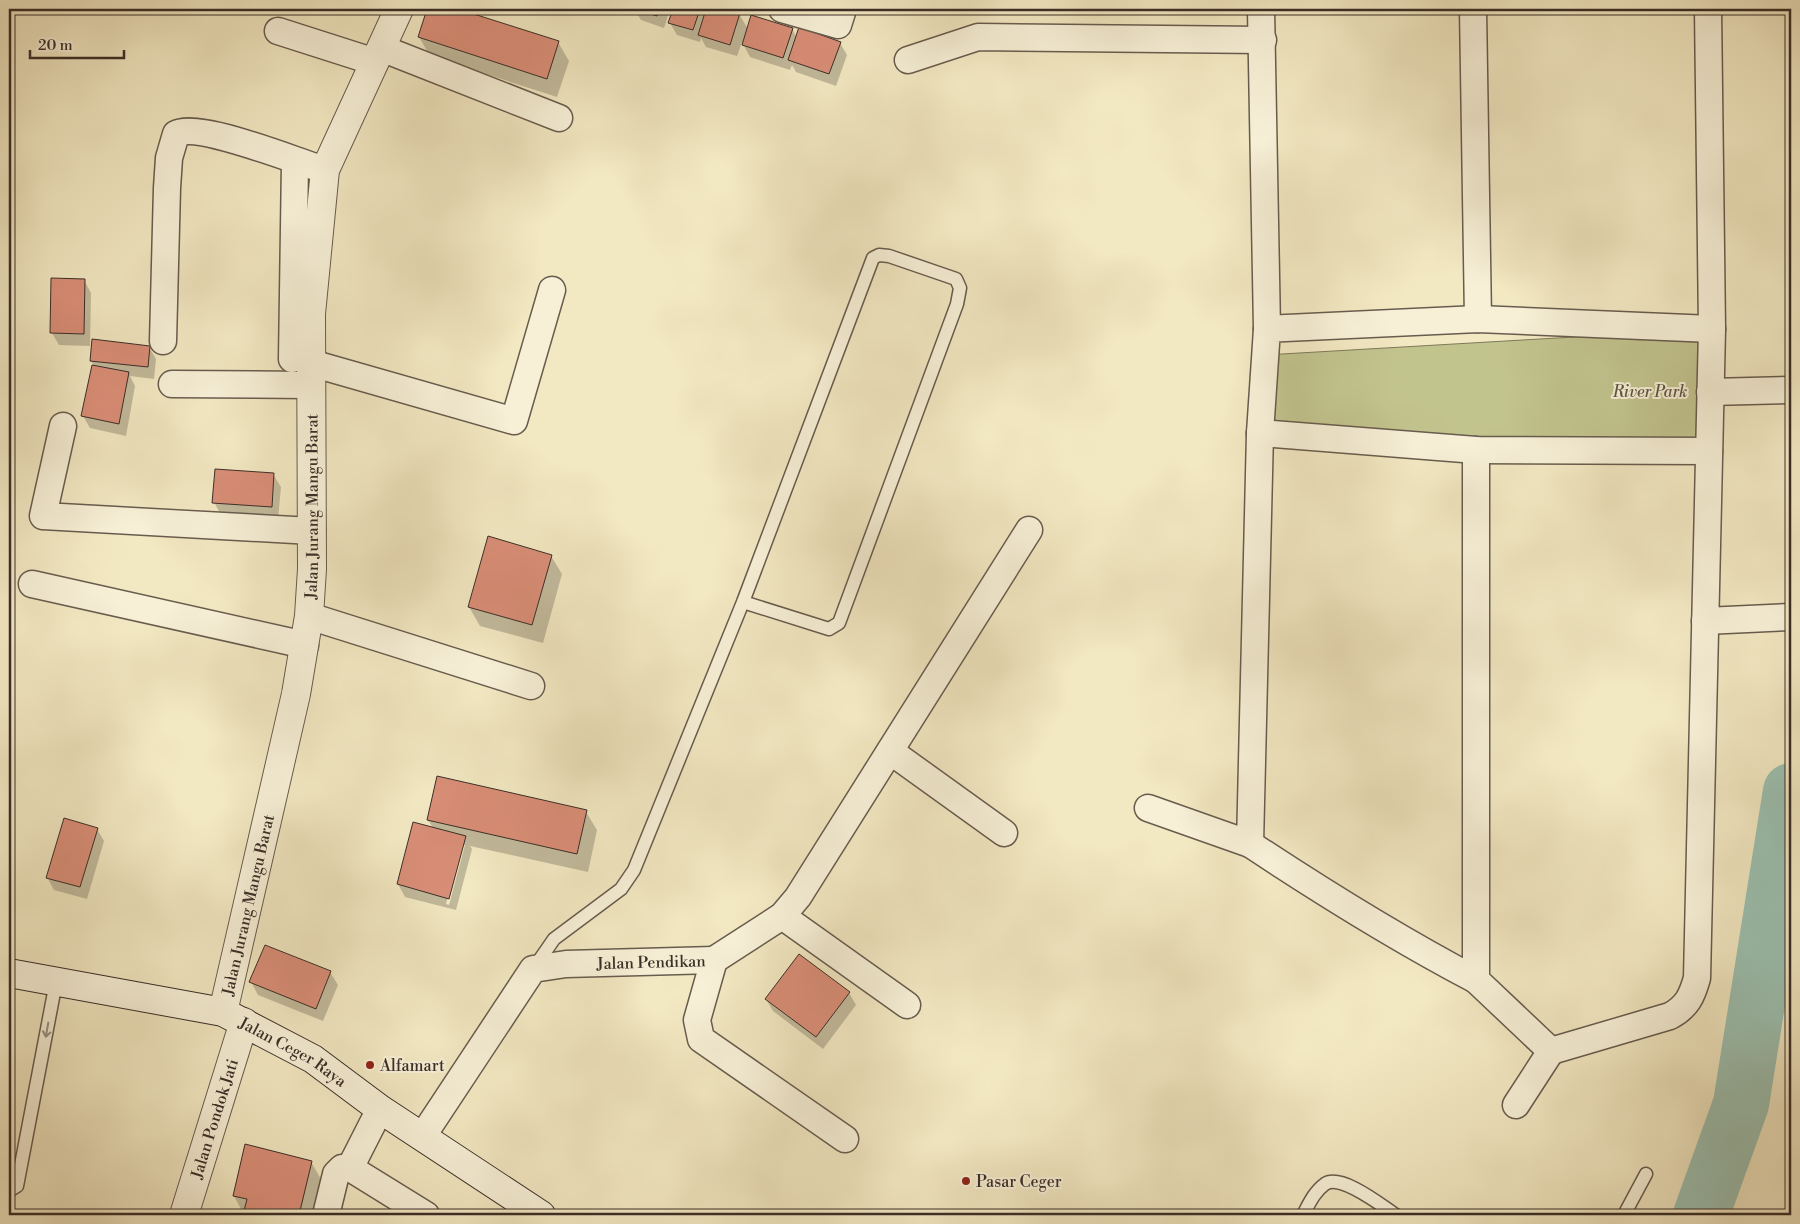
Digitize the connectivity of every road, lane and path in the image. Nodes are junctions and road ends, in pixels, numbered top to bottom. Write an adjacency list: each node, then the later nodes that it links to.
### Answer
1 (399, 9): 9 (street, Jalan Jurang Mangu Barat)
2 (782, 9): 3 (street)
3 (843, 9)
4 (1261, 9): 8 (street)
5 (1473, 9): 15 (street)
6 (1708, 9): 17 (street)
7 (278, 31): 9 (street)
8 (1263, 40): 10 (street); 16 (street)
9 (378, 55): 11 (street); 13 (street, Jalan Jurang Mangu Barat)
10 (908, 60)
11 (559, 118)
12 (295, 162): 13 (street); 18 (street); 19 (street)
13 (325, 170): 19 (street, Jalan Jurang Mangu Barat)
14 (552, 290): 19 (street)
15 (1478, 319): 16 (street); 17 (street)
16 (1267, 329): 24 (street)
17 (1712, 329): 22 (street)
18 (163, 341)
19 (305, 369): 20 (street); 28 (street, Jalan Jurang Mangu Barat)
20 (172, 384)
21 (1791, 390): 22 (street)
22 (1710, 392): 26 (street)
23 (63, 426): 28 (street)
24 (1260, 433): 25 (street); 39 (street)
25 (1476, 450): 26 (street); 44 (street)
26 (1709, 450): 33 (street)
27 (1029, 530): 36 (street)
28 (312, 531): 31 (street, Jalan Jurang Mangu Barat)
29 (32, 584): 34 (street)
30 (743, 602): 30 (lane); 42 (lane)
31 (309, 616): 34 (street, Jalan Jurang Mangu Barat); 35 (street)
32 (1791, 617): 33 (street)
33 (1705, 620): 48 (street)
34 (305, 645): 47 (street, Jalan Jurang Mangu Barat)
35 (531, 686)
36 (890, 751): 38 (street); 40 (street)
37 (1148, 808): 39 (street)
38 (1004, 833)
39 (1250, 844): 44 (street)
40 (782, 916): 41 (street); 46 (street)
41 (714, 960): 42 (street, Jalan Pendikan); 52 (street, Jalan Pendikan)
42 (534, 969): 51 (street)
43 (9, 973): 45 (street, Jalan Ceger Raya)
44 (1476, 980): 48 (street)
45 (56, 982): 47 (street, Jalan Ceger Raya); 55 (lane, one-way to 55)
46 (907, 1005)
47 (233, 1017): 50 (street, Jalan Ceger Raya); 56 (street, Jalan Pondok Jati)
48 (1551, 1051): 49 (street)
49 (1516, 1105)
50 (380, 1108): 51 (street, Jalan Ceger Raya); 53 (street)
51 (422, 1137): 59 (street, Jalan Ceger Raya)
52 (846, 1139)
53 (350, 1168): 57 (street); 58 (street)
54 (1646, 1174): 62 (lane)
55 (9, 1191)
56 (184, 1215)
57 (326, 1215)
58 (426, 1215)
59 (541, 1215)
60 (1303, 1215): 61 (lane)
61 (1396, 1215)
62 (1624, 1215)

